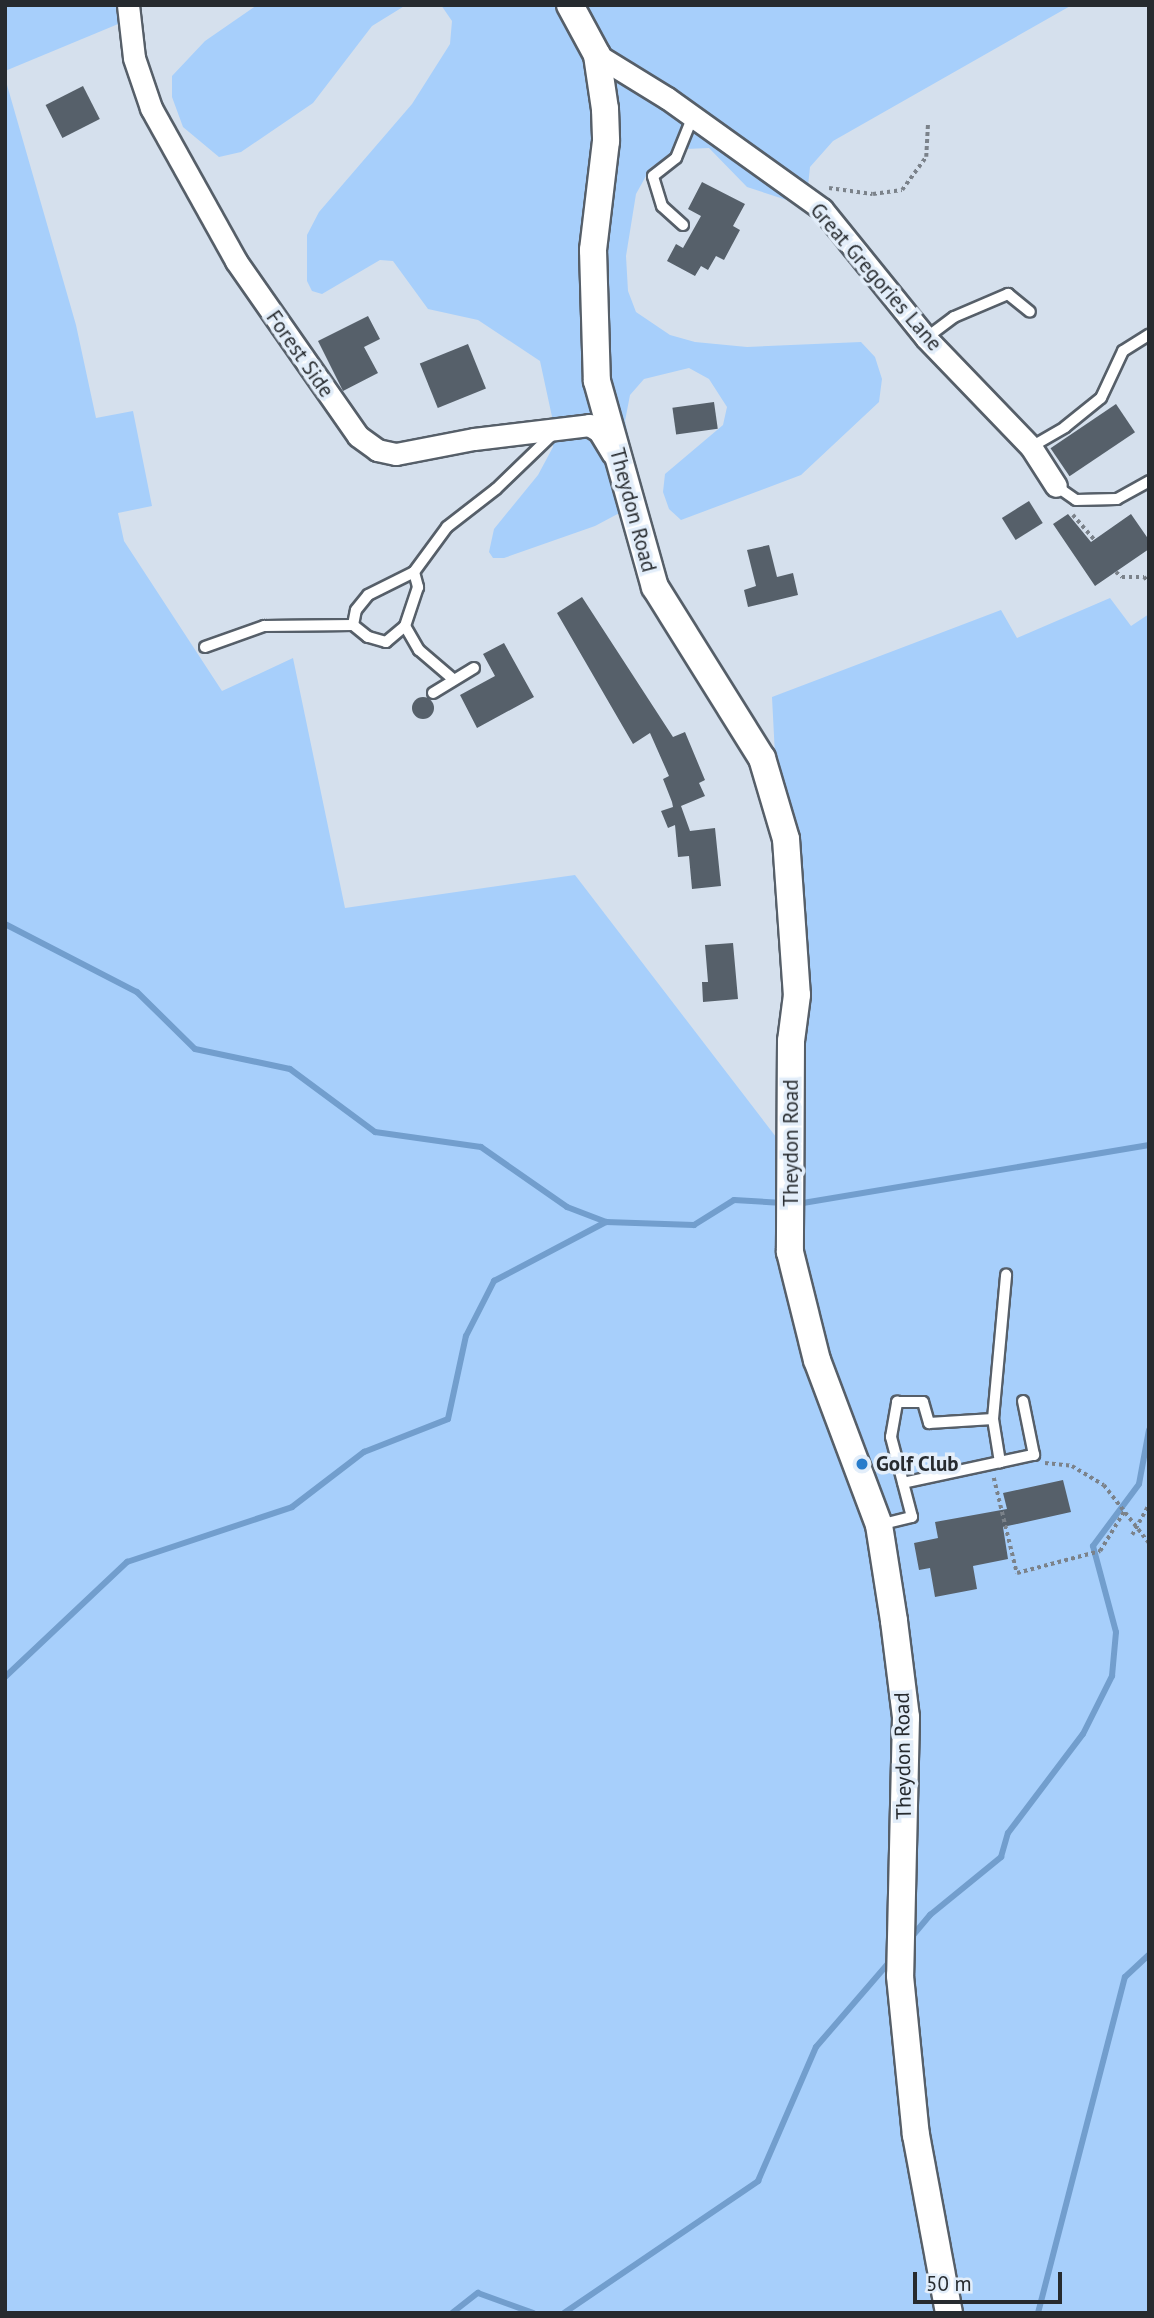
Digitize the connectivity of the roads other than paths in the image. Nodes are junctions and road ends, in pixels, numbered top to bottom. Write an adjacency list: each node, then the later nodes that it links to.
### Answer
1 (128, 5): 9 (street, Forest Side)
2 (570, 5): 3 (street, Theydon Road)
3 (597, 55): 4 (street, Great Gregories Lane); 11 (street, Theydon Road)
4 (693, 116): 5 (lane); 8 (street, Great Gregories Lane)
5 (683, 225)
6 (1030, 312): 8 (lane)
7 (1149, 335): 10 (lane)
8 (926, 338): 10 (street, Great Gregories Lane)
9 (559, 429): 11 (street, Forest Side); 14 (lane)
10 (1031, 447): 13 (street, Great Gregories Lane)
11 (622, 468): 26 (street, Theydon Road)
12 (1149, 481): 13 (lane)
13 (1056, 486)
14 (414, 572): 15 (lane); 16 (lane)
15 (353, 625): 16 (lane); 17 (lane)
16 (405, 626): 19 (lane)
17 (205, 647)
18 (474, 668): 19 (lane)
19 (453, 679): 20 (lane)
20 (433, 693)
21 (1006, 1275): 23 (lane)
22 (1023, 1401): 24 (lane)
23 (993, 1419): 24 (lane); 25 (lane)
24 (995, 1463): 25 (lane)
25 (903, 1483): 26 (lane)
26 (878, 1525): 27 (street, Theydon Road)
27 (948, 2313)

